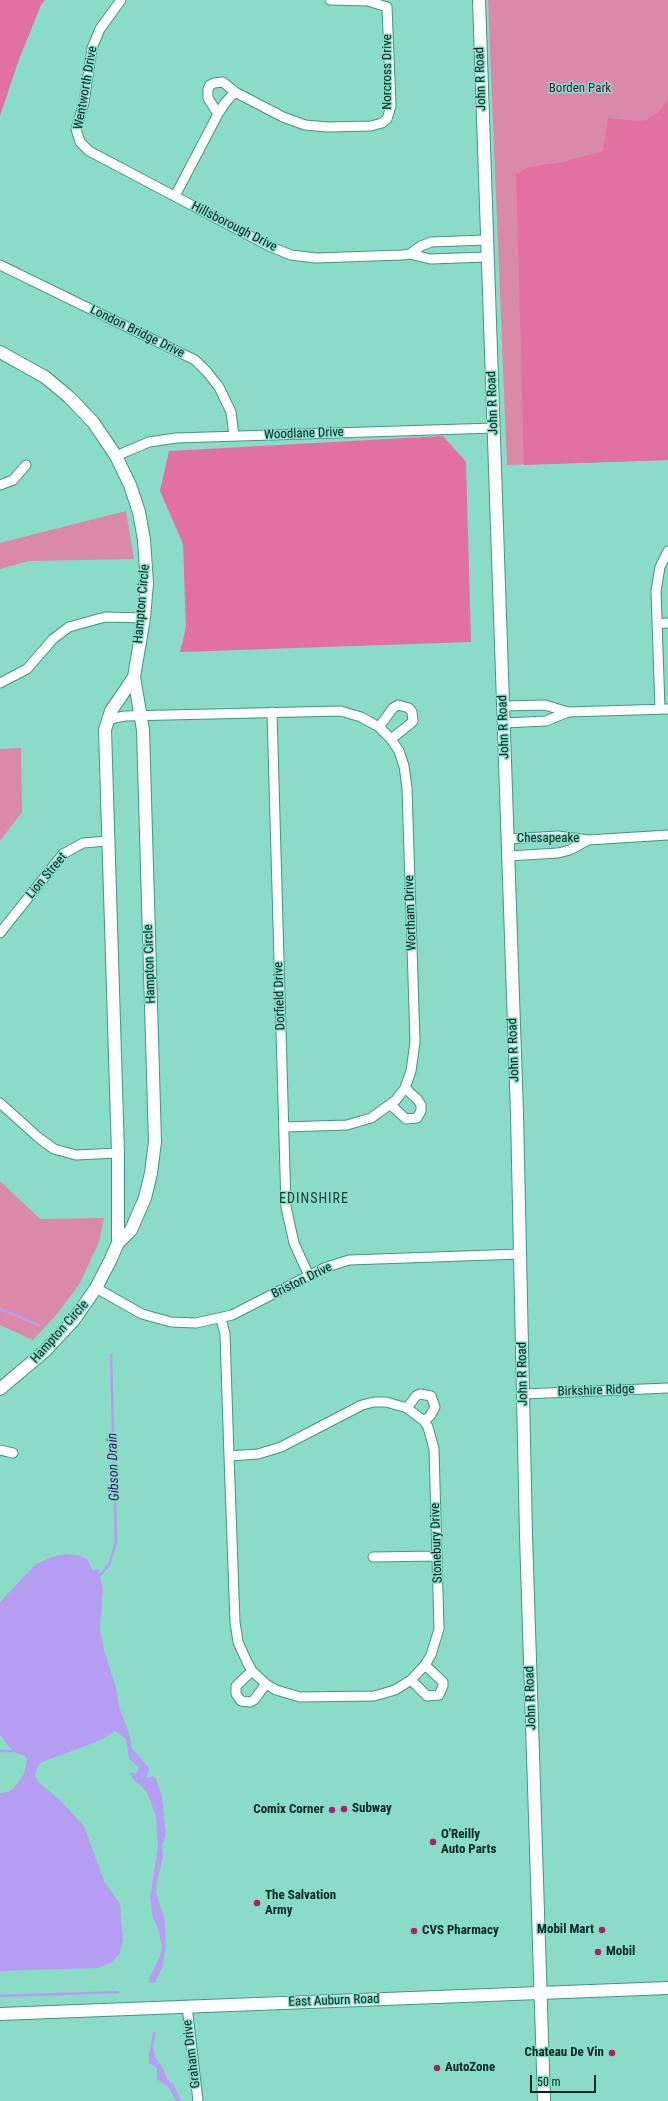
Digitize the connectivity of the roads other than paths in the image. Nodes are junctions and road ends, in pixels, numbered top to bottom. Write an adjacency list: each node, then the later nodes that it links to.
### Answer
1 (121, 0): 8 (street, Wentworth Drive)
2 (330, 0): 4 (street, Norcross Drive)
3 (479, 0): 10 (main road, John R Road)
4 (358, 1): 5 (street, Norcross Drive)
5 (388, 4): 6 (street, Norcross Drive)
6 (235, 92): 7 (street); 7 (street, Norcross Drive)
7 (218, 114): 9 (street)
8 (77, 135): 9 (street, Hillsborough Drive)
9 (175, 196): 11 (street, Hillsborough Drive)
10 (486, 240): 11 (street, Hillsborough Drive); 12 (main road, John R Road)
11 (410, 254): 12 (street, Hillsborough Drive)
12 (487, 257): 15 (main road, John R Road)
13 (0, 265): 16 (street, London Bridge Drive)
14 (0, 352): 17 (main road, Hampton Circle)
15 (494, 428): 16 (street, Woodlane Drive); 26 (main road, John R Road)
16 (234, 436): 17 (street, Woodlane Drive)
17 (116, 456): 21 (main road, Hampton Circle)
18 (26, 465): 19 (street)
19 (0, 485)
20 (668, 551): 23 (street)
21 (144, 618): 24 (main road, Hampton Circle); 25 (street)
22 (668, 623): 23 (street)
23 (657, 624): 27 (street)
24 (134, 677): 30 (main road, Hampton Circle); 31 (main road, Hampton Circle)
25 (0, 683)
26 (504, 706): 29 (street); 32 (main road, John R Road)
27 (664, 709): 29 (street)
28 (272, 712): 30 (street, Wortham Drive); 33 (street, Wortham Drive); 44 (street, Dorfield Drive)
29 (568, 712): 32 (street)
30 (141, 717): 31 (street, Wortham Drive); 46 (main road, Hampton Circle)
31 (108, 719): 38 (main road, Hampton Circle)
32 (504, 723): 36 (main road, John R Road)
33 (380, 727): 34 (street, Wortham Drive); 34 (street)
34 (391, 739): 41 (street, Wortham Drive)
35 (668, 836): 37 (street, Chesapeake)
36 (508, 839): 37 (street, Chesapeake); 39 (main road, John R Road)
37 (588, 840): 39 (street, Chesapeake)
38 (107, 841): 40 (street, Lion Street); 45 (main road, Hampton Circle)
39 (508, 856): 47 (main road, John R Road)
40 (0, 933)
41 (405, 1088): 43 (street, Wortham Drive); 43 (street)
42 (0, 1103): 45 (street)
43 (390, 1105): 44 (street, Wortham Drive)
44 (284, 1127): 48 (street, Dorfield Drive)
45 (118, 1154): 46 (main road, Hampton Circle)
46 (118, 1243): 49 (main road, Hampton Circle)
47 (520, 1254): 48 (street, Briston Drive); 53 (main road, John R Road)
48 (309, 1276): 50 (street, Briston Drive)
49 (96, 1288): 50 (street, Briston Drive); 52 (main road, Hampton Circle)
50 (221, 1319): 58 (street, Stonebury Drive)
51 (668, 1388): 53 (street, Birkshire Ridge)
52 (0, 1389)
53 (523, 1394): 66 (main road, John R Road)
54 (407, 1408): 55 (street); 55 (street); 58 (street)
55 (424, 1421): 59 (street, Stonebury Drive)
56 (0, 1450): 57 (street)
57 (13, 1453)
58 (229, 1456): 62 (street, Stonebury Drive)
59 (437, 1556): 60 (street); 61 (street, Stonebury Drive)
60 (373, 1557)
61 (425, 1665): 63 (street, Stonebury Drive); 63 (street)
62 (252, 1671): 64 (street, Stonebury Drive); 64 (street)
63 (411, 1680): 64 (street, Stonebury Drive)
64 (266, 1684)
65 (668, 1988): 66 (main road, East Auburn Road)
66 (540, 1994): 67 (main road, East Auburn Road); 70 (main road, John R Road)
67 (187, 2006): 68 (main road, East Auburn Road); 69 (street, Graham Drive)
68 (0, 2014)
69 (198, 2101)
70 (544, 2101)

